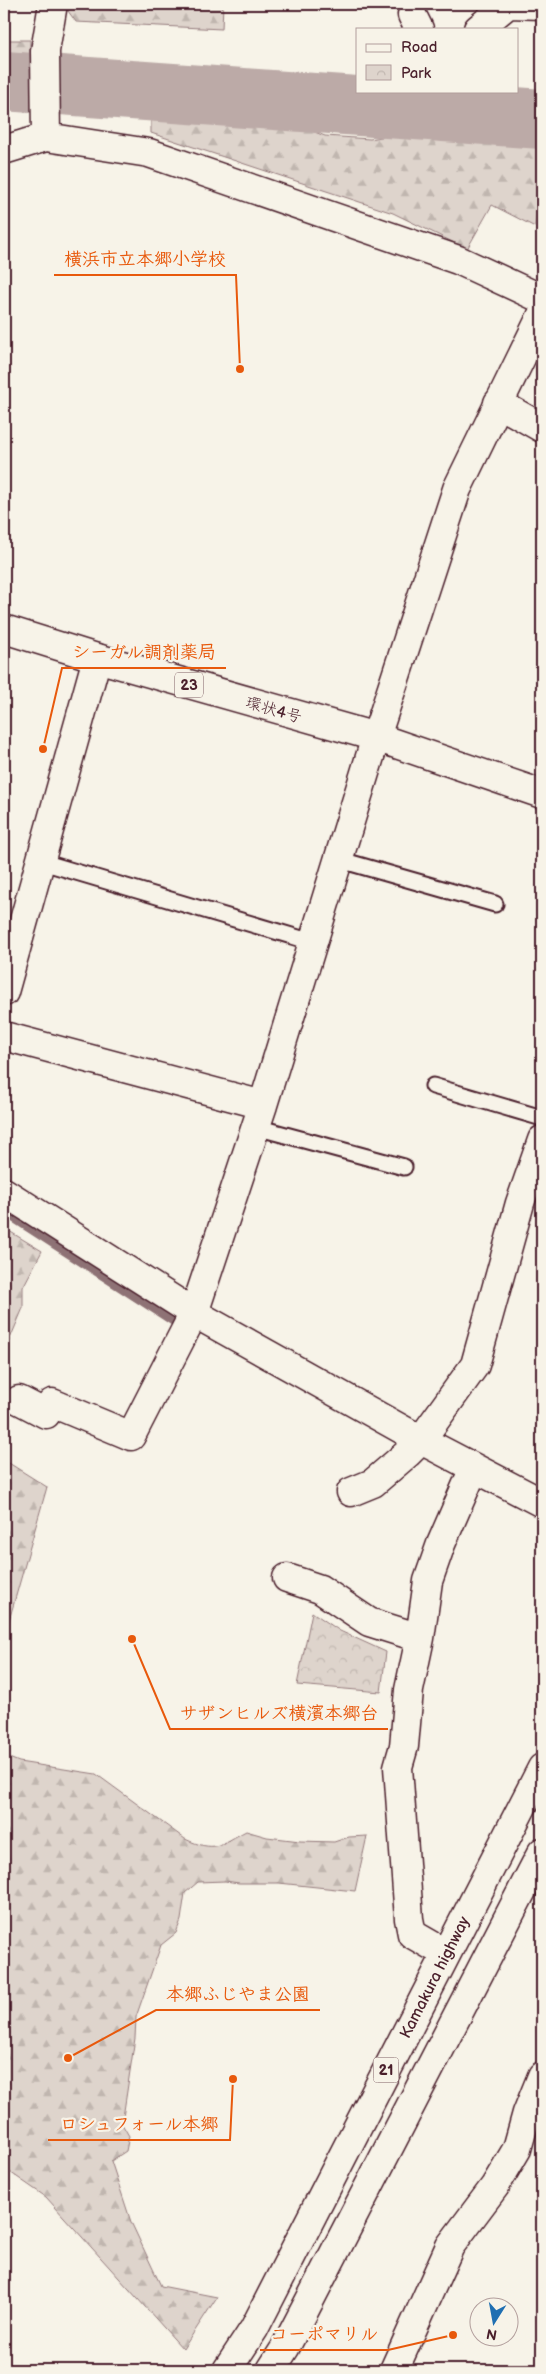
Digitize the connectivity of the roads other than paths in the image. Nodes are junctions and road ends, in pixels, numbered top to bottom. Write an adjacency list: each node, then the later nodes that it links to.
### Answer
1 (53, 4): 4 (street)
2 (542, 5): 3 (street)
3 (479, 28)
4 (46, 134): 5 (street); 6 (street)
5 (4, 150)
6 (542, 299)
7 (542, 315): 8 (street)
8 (498, 403): 9 (street); 12 (street)
9 (542, 428)
10 (4, 630): 11 (street, 環状4号 / 23)
11 (97, 658): 12 (street, 環状4号 / 23); 15 (street)
12 (376, 737): 13 (street, 環状4号 / 23); 14 (street)
13 (542, 794)
14 (337, 858): 16 (lane); 17 (street)
15 (38, 861): 17 (lane); 18 (street)
16 (495, 904)
17 (312, 942): 21 (street)
18 (4, 992)
19 (4, 1036): 21 (street)
20 (434, 1086): 22 (lane)
21 (259, 1116): 24 (lane); 26 (street)
22 (542, 1118)
23 (542, 1140): 28 (street)
24 (404, 1167)
25 (4, 1192): 26 (street)
26 (194, 1313): 27 (street); 28 (street)
27 (19, 1400)
28 (421, 1440): 29 (street); 30 (street)
29 (474, 1469): 31 (street); 33 (street)
30 (351, 1492)
31 (542, 1503)
32 (287, 1578): 33 (street)
33 (420, 1638): 36 (street)
34 (542, 1768): 36 (street, Kamakura highway / 21)
35 (542, 1852): 39 (street, 21)
36 (446, 1953): 38 (street, Kamakura highway / 21)
37 (542, 2076): 40 (street)
38 (227, 2370)
39 (271, 2370)
40 (394, 2370)

